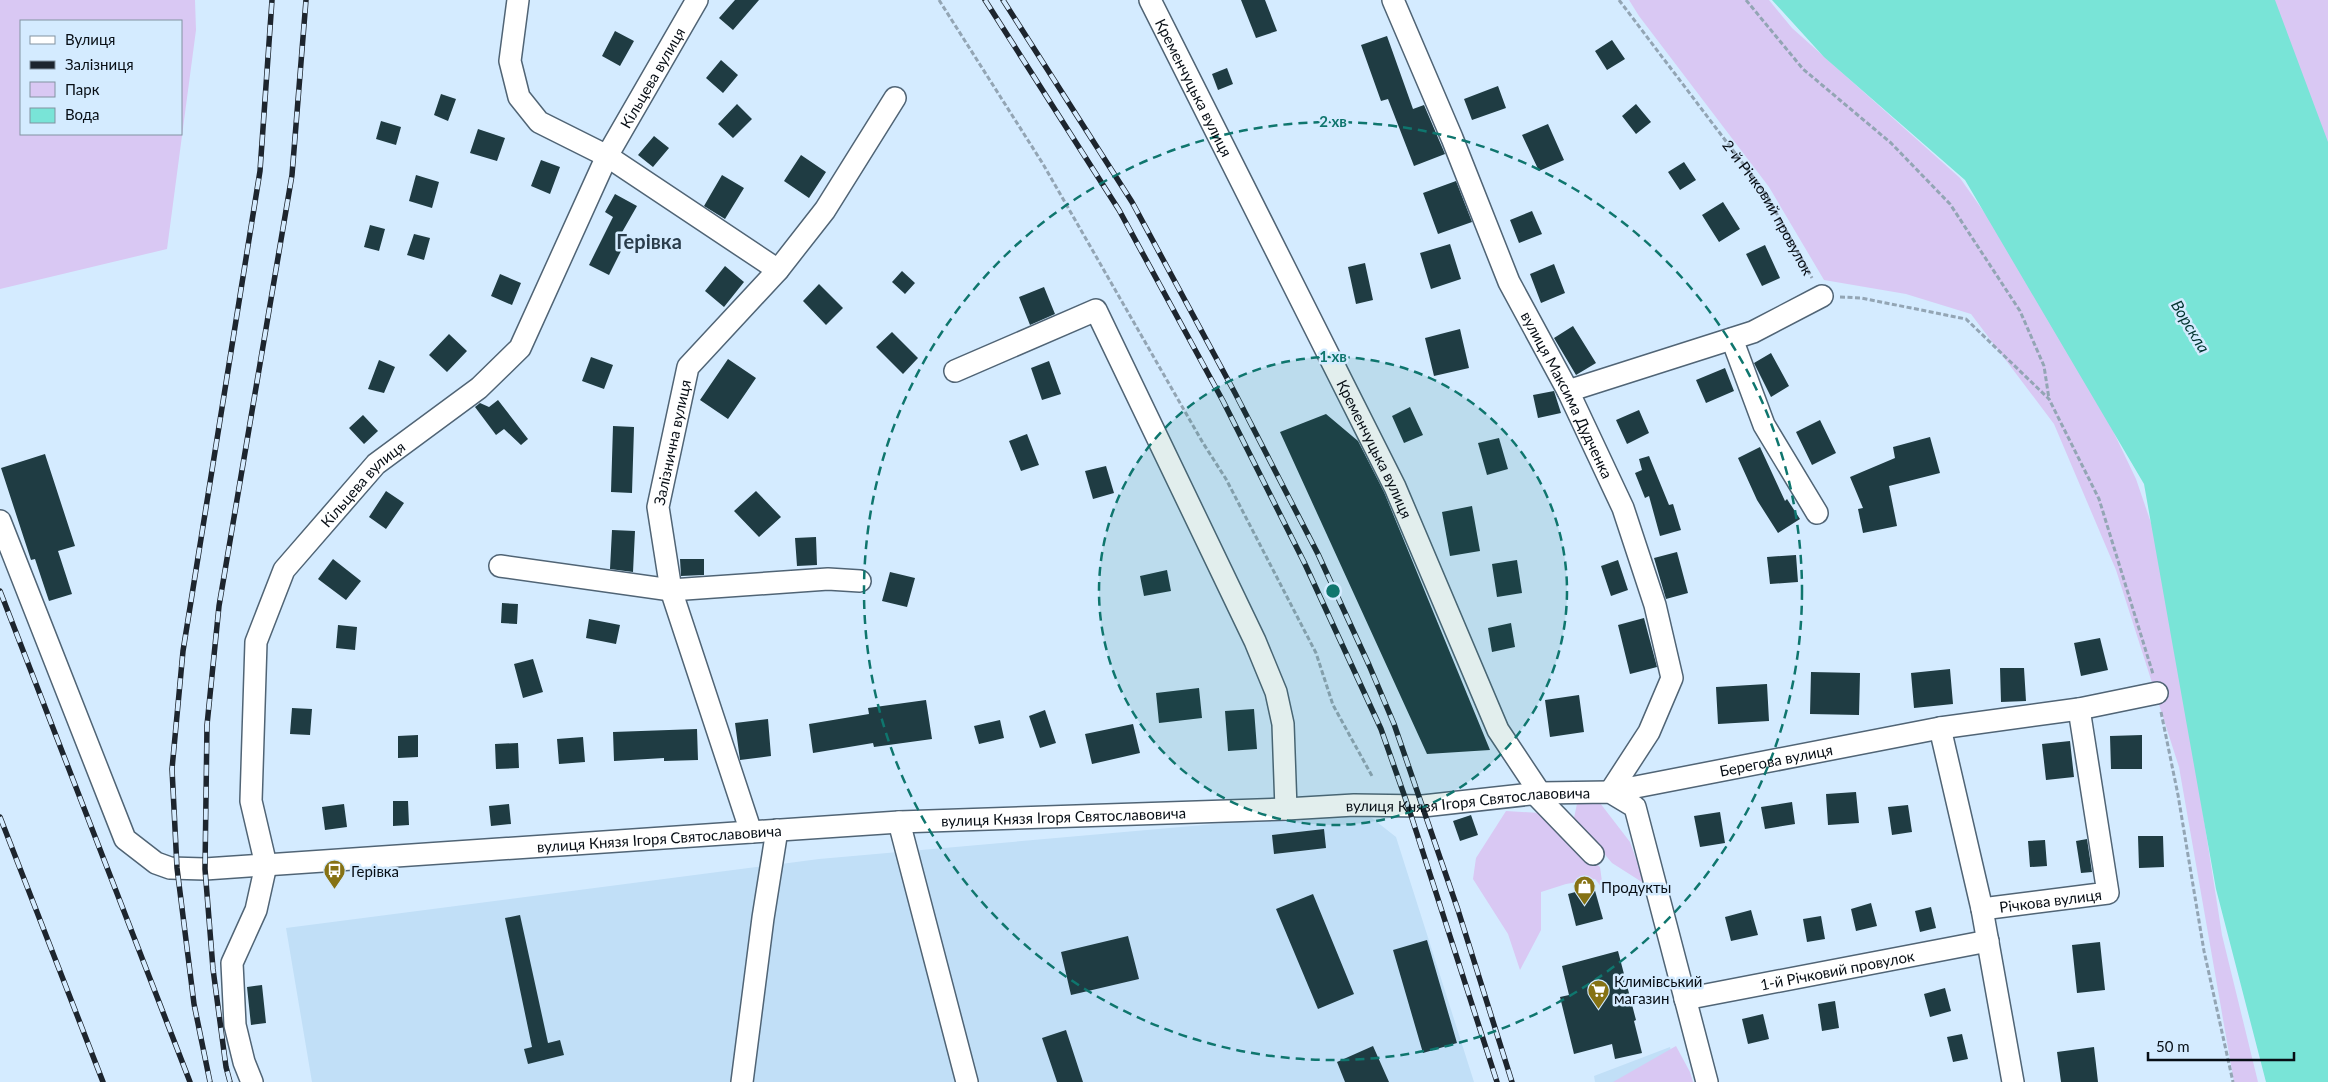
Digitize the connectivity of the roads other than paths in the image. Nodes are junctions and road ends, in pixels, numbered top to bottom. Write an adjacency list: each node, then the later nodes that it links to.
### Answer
1 (518, 0): 6 (street)
2 (698, 0): 6 (street, Кільцева вулиця)
3 (1150, 0): 21 (street, Кременчуцька вулиця)
4 (1393, 0): 11 (street, вулиця Максима Дудченка)
5 (894, 98): 7 (street, Залізнична вулиця)
6 (607, 156): 7 (street); 27 (street, Кільцева вулиця)
7 (778, 270): 16 (street, Залізнична вулиця)
8 (1822, 296): 9 (street)
9 (1732, 339): 11 (street); 12 (street)
10 (955, 371): 22 (street)
11 (1568, 391): 20 (street, вулиця Максима Дудченка)
12 (1817, 513)
13 (0, 521): 27 (street, вулиця Князя Ігоря Святославовича)
14 (500, 566): 16 (street)
15 (860, 581): 16 (street)
16 (671, 590): 25 (street, Залізнична вулиця)
17 (2156, 692): 18 (street, Берегова вулиця)
18 (2079, 710): 19 (street, Берегова вулиця); 28 (street, Річкова вулиця)
19 (1940, 728): 20 (street, Берегова вулиця); 28 (street)
20 (1610, 792): 21 (street, вулиця Князя Ігоря Святославовича); 30 (street, вулиця Князя Ігоря Святославовича)
21 (1538, 793): 22 (street, вулиця Князя Ігоря Святославовича); 26 (street, Кременчуцька вулиця)
22 (1286, 809): 23 (street, вулиця Князя Ігоря Святославовича)
23 (899, 822): 24 (street, вулиця Князя Ігоря Святославовича); 33 (street)
24 (777, 830): 25 (street, вулиця Князя Ігоря Святославовича); 32 (street)
25 (752, 832): 27 (street, вулиця Князя Ігоря Святославовича)
26 (1593, 854)
27 (266, 864): 31 (street)
28 (1982, 909): 29 (street, Річкова вулиця)
29 (1988, 941): 30 (street, 1-й Річковий провулок); 35 (street, Річкова вулиця)
30 (1686, 999): 34 (street, вулиця Князя Ігоря Святославовича)
31 (252, 1082)
32 (742, 1082)
33 (967, 1082)
34 (1707, 1082)
35 (2013, 1082)

